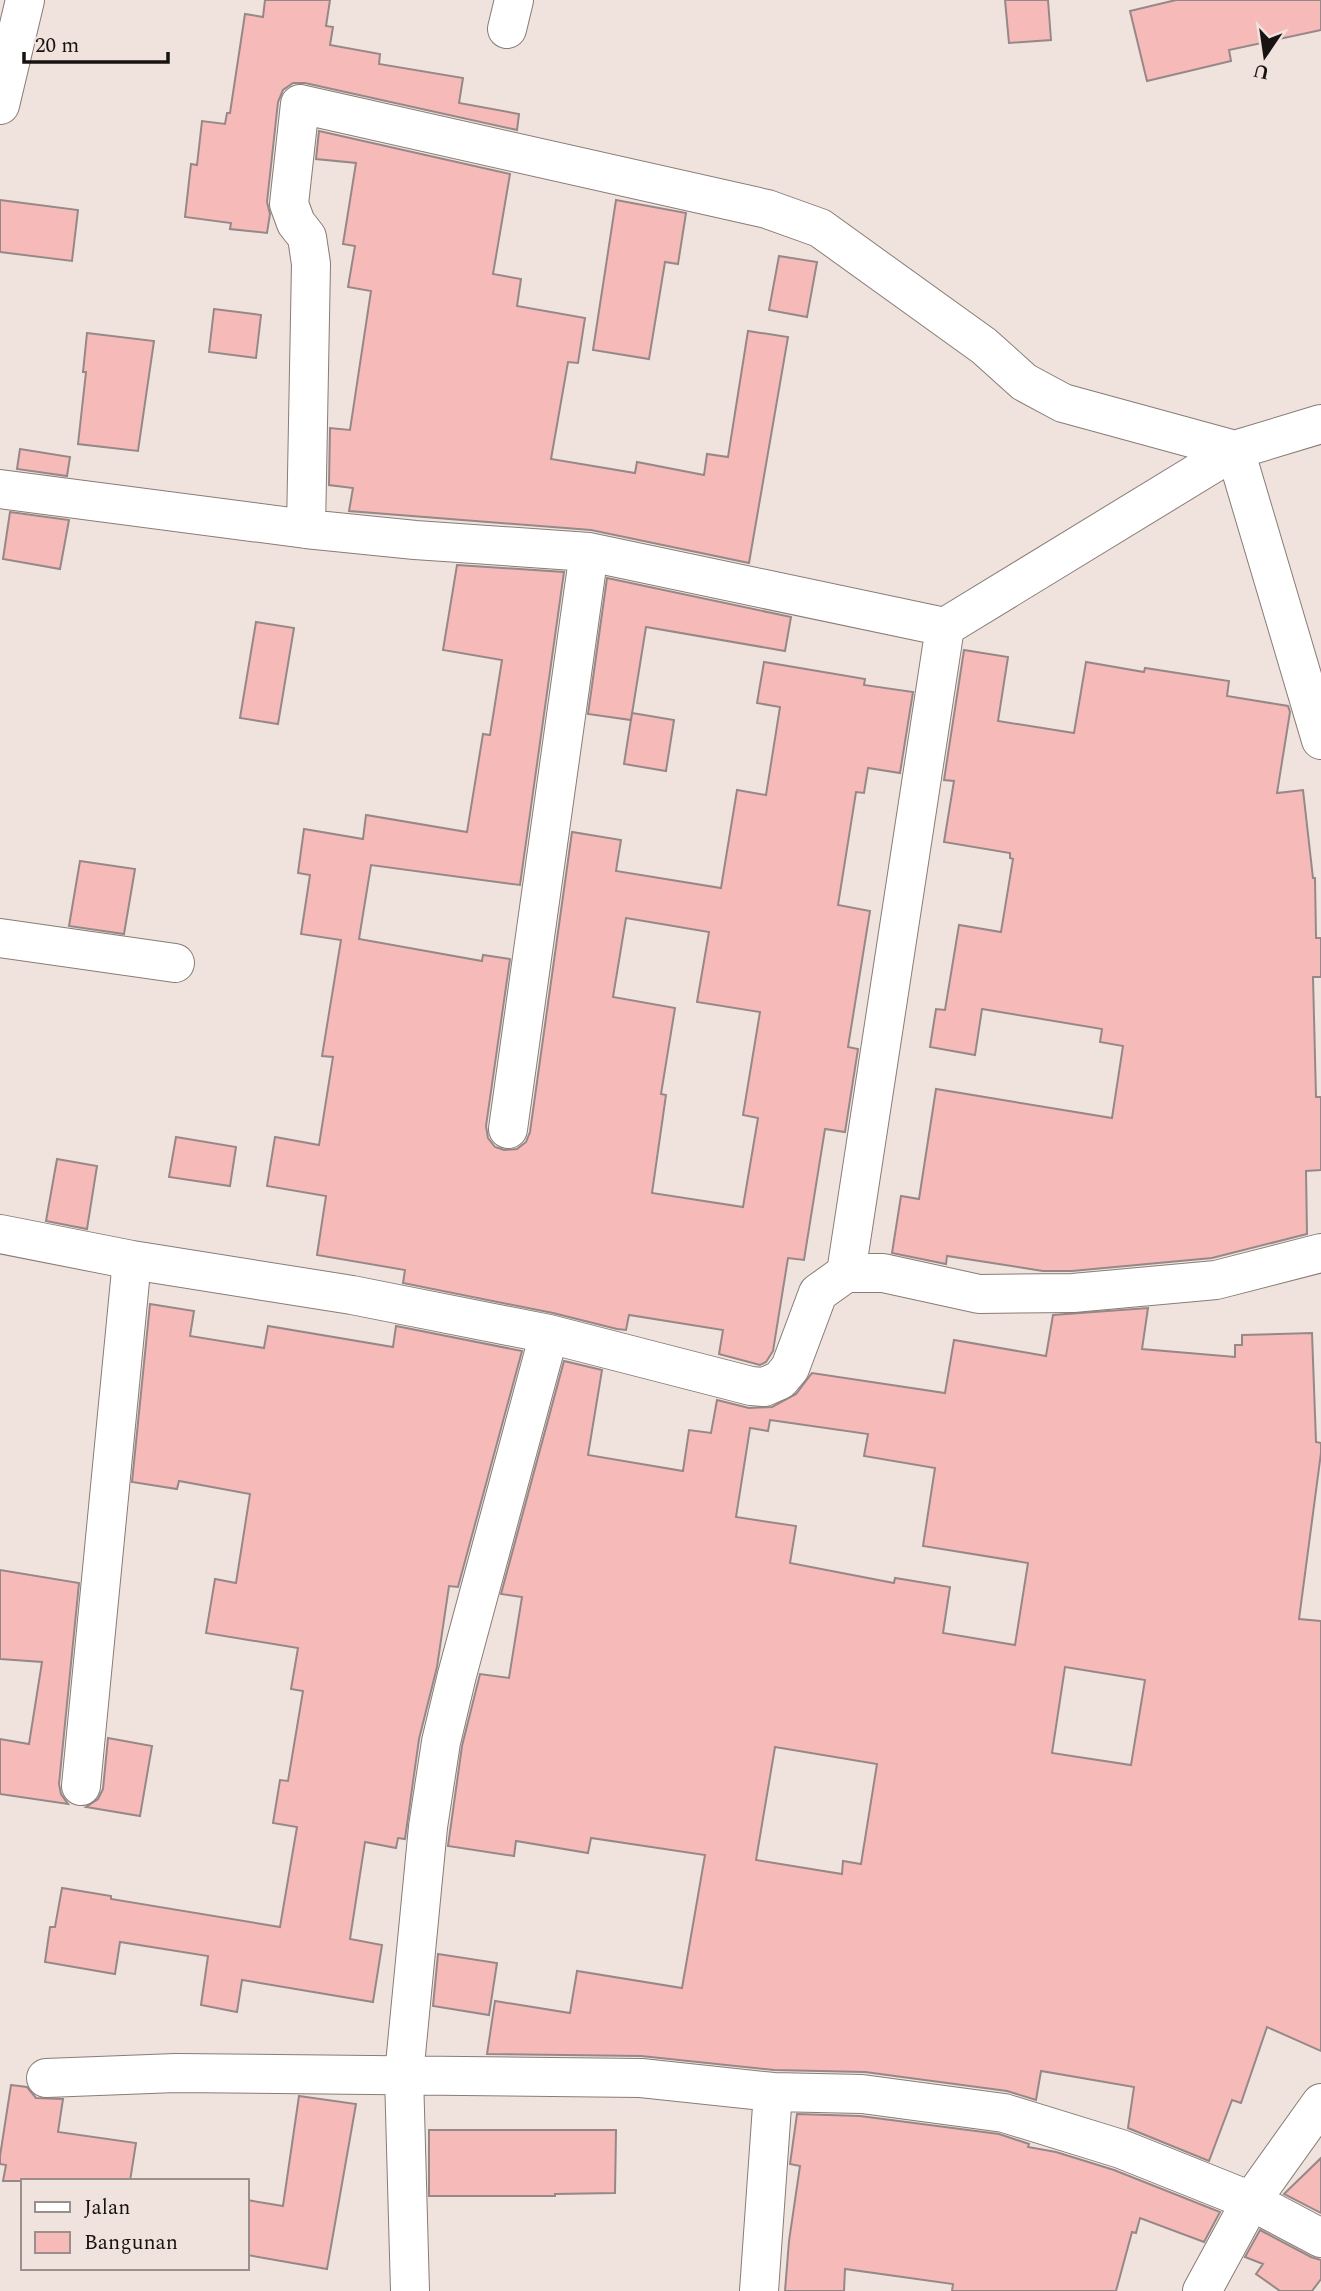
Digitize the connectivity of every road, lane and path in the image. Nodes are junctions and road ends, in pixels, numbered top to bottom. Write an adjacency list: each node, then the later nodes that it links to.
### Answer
1 (25, 0): 2 (street)
2 (0, 105)
3 (1321, 424): 4 (street)
4 (1235, 450): 6 (street); 8 (street); 9 (street)
5 (0, 489): 6 (street)
6 (306, 529): 7 (street)
7 (589, 552): 8 (street); 12 (street)
8 (945, 627): 16 (street)
9 (1321, 740)
10 (0, 938): 11 (street)
11 (175, 963)
12 (508, 1129)
13 (0, 1234): 15 (street)
14 (1321, 1253): 16 (street)
15 (132, 1260): 17 (street); 18 (street)
16 (846, 1273): 17 (street)
17 (549, 1334): 19 (street)
18 (81, 1786)
19 (404, 2075): 20 (street); 21 (street); 25 (street)
20 (46, 2078)
21 (773, 2092): 23 (street); 26 (street)
22 (1321, 2103): 23 (street)
23 (1251, 2201): 24 (street); 27 (street)
24 (1321, 2238)
25 (410, 2291)
26 (759, 2291)
27 (1202, 2291)

